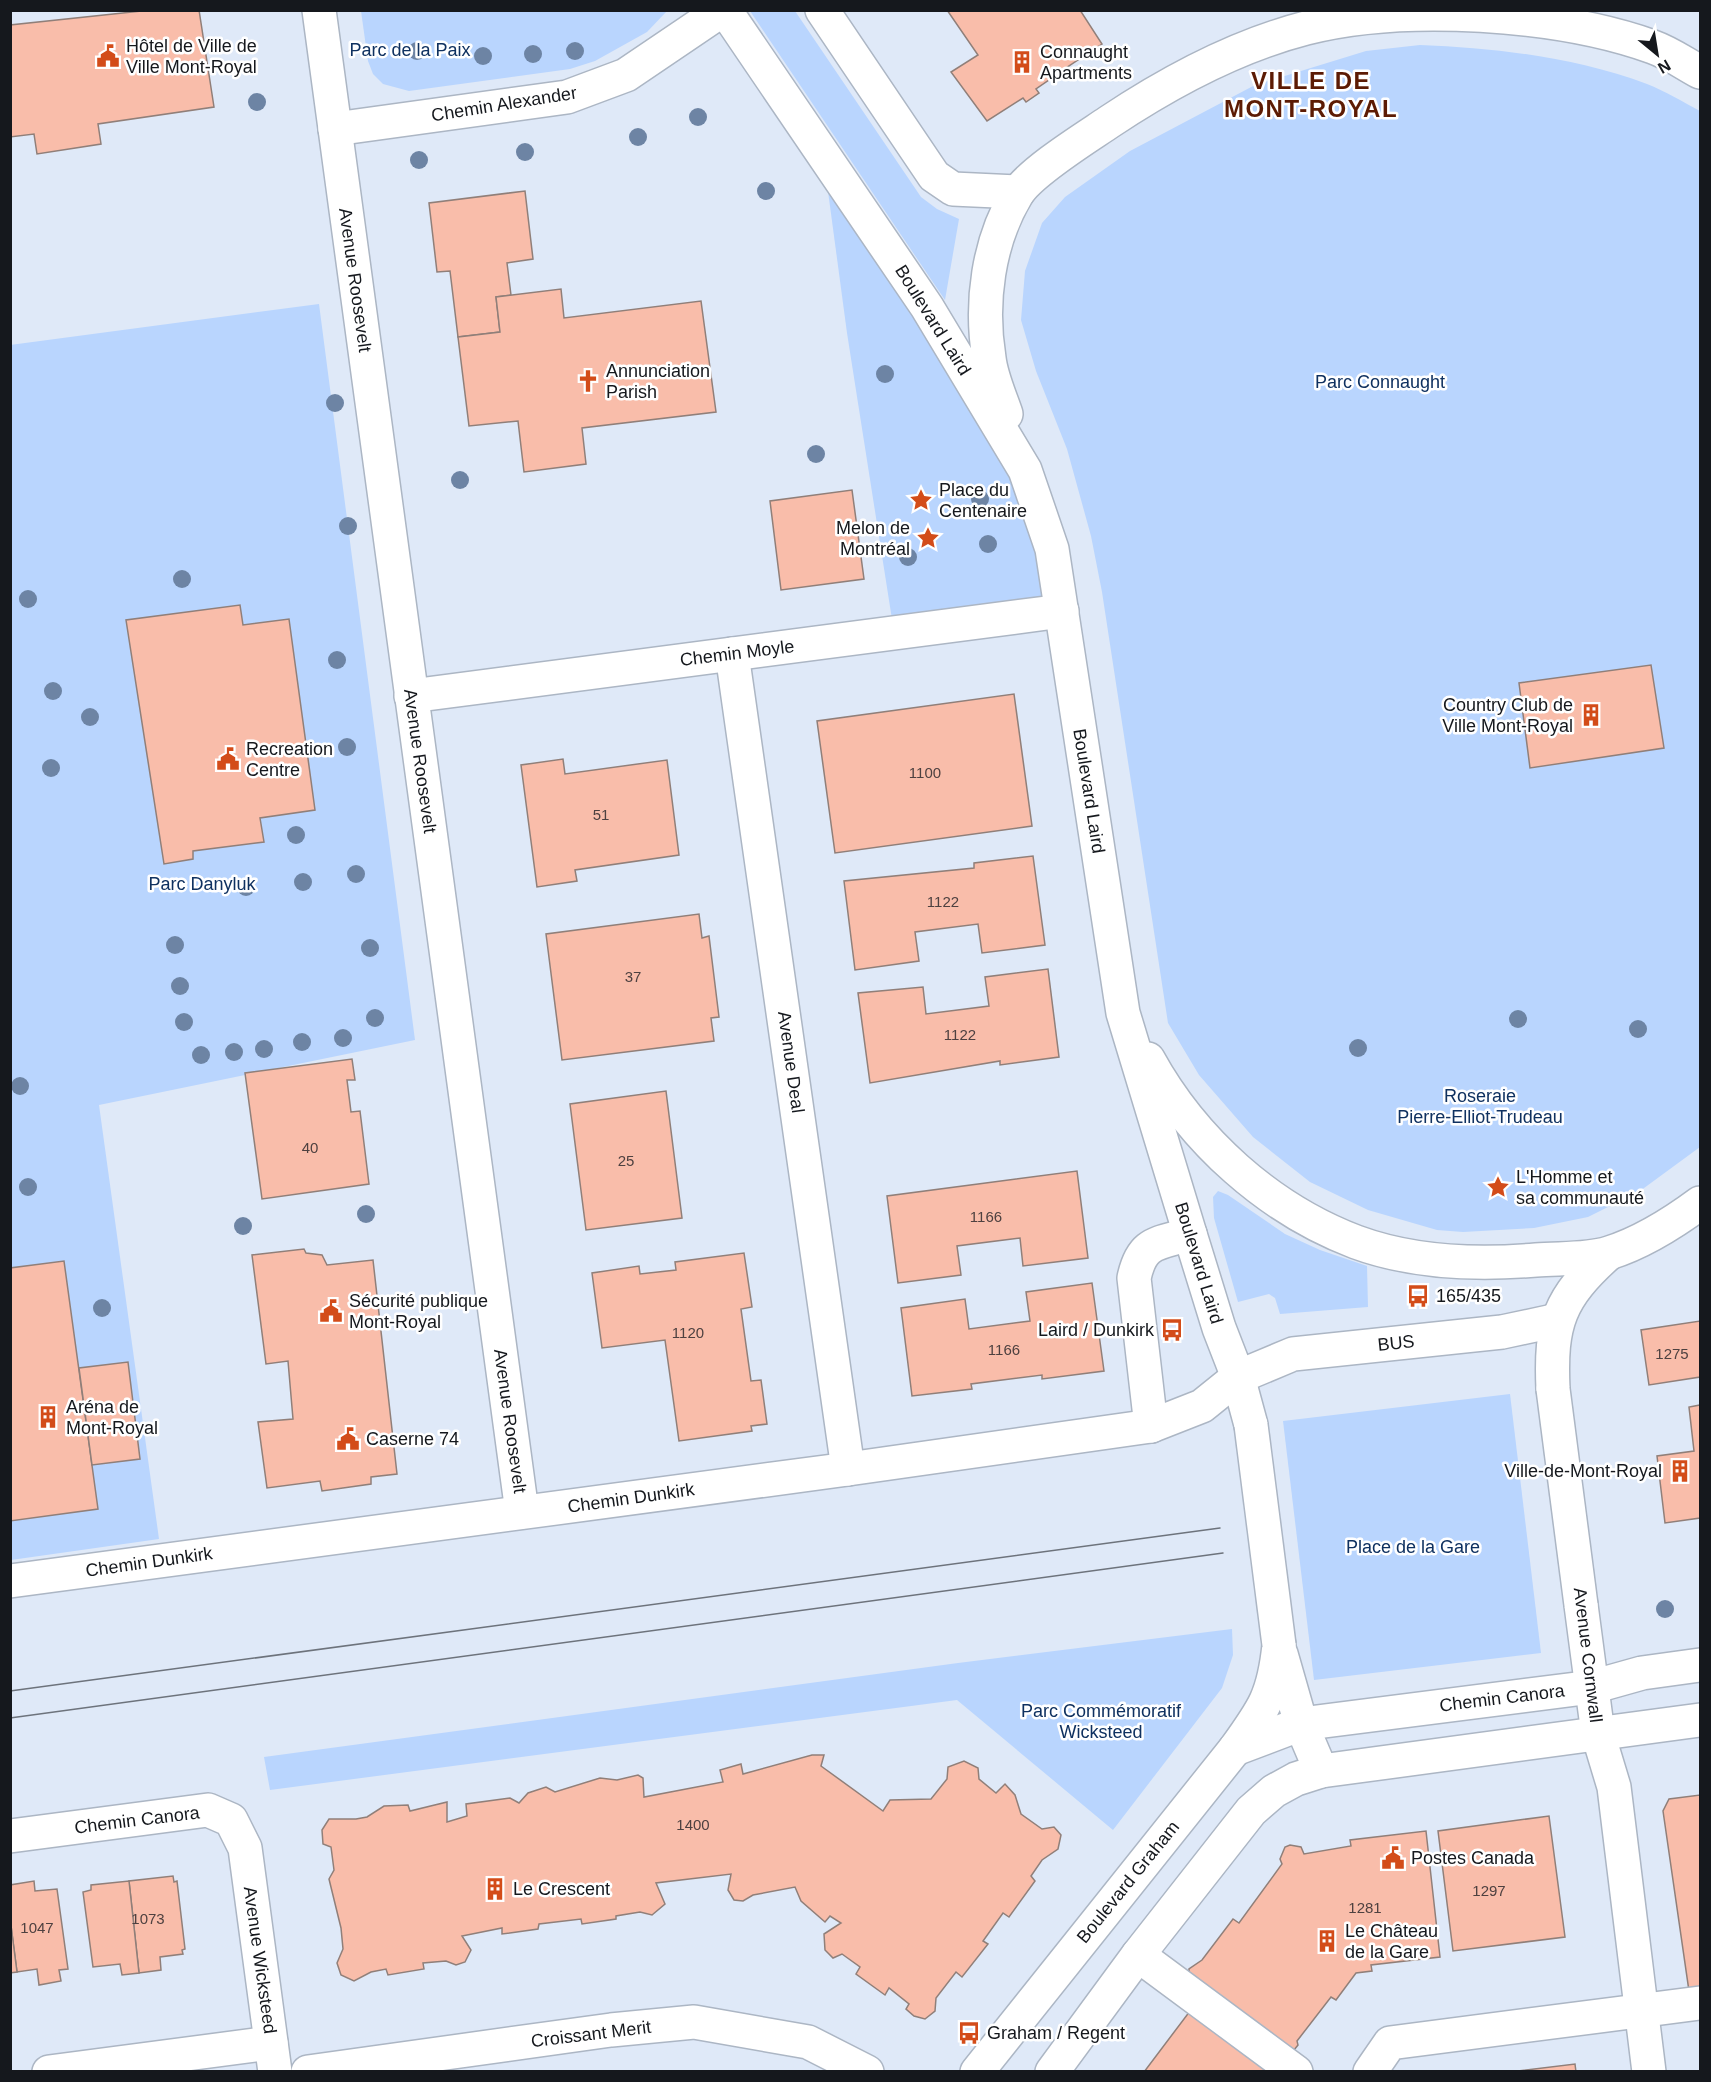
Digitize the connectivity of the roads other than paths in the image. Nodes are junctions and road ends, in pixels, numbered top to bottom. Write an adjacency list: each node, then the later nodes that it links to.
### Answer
1 (319, 10): 6 (street, Avenue Roosevelt)
2 (724, 10): 6 (street, Chemin Alexander); 8 (street, Boulevard Laird)
3 (822, 10): 7 (street)
4 (1361, 15): 5 (street); 7 (street)
5 (1701, 72)
6 (335, 129): 11 (street, Avenue Roosevelt)
7 (1018, 192): 8 (street)
8 (1025, 470): 9 (street, Boulevard Laird)
9 (1062, 611): 10 (street, Chemin Moyle); 12 (street, Boulevard Laird)
10 (732, 654): 11 (street, Chemin Moyle); 19 (street, Avenue Deal)
11 (411, 696): 20 (street, Avenue Roosevelt)
12 (1123, 1013): 14 (street, Boulevard Laird); 15 (street)
13 (1701, 1203): 15 (street)
14 (1190, 1234): 17 (street, Boulevard Laird); 18 (street)
15 (1608, 1254): 16 (street, Avenue Cornwall)
16 (1558, 1320): 17 (street, BUS); 24 (street, Avenue Cornwall, bridge)
17 (1238, 1377): 18 (street, Chemin Dunkirk); 22 (street, Boulevard Laird, bridge)
18 (1151, 1426): 19 (street, Chemin Dunkirk)
19 (848, 1470): 20 (street, Chemin Dunkirk)
20 (522, 1512): 21 (street, Chemin Dunkirk)
21 (10, 1581)
22 (1279, 1644): 26 (street, Boulevard Laird); 28 (street, Boulevard Laird)
23 (1701, 1665): 24 (street, Chemin Canora)
24 (1592, 1687): 26 (street, Chemin Canora); 27 (street, Avenue Cornwall)
25 (1701, 1720): 27 (street)
26 (1301, 1724): 28 (street); 29 (street, Boulevard Laird)
27 (1598, 1734): 29 (street); 34 (street, Avenue Cornwall)
28 (1235, 1749): 39 (street, Boulevard Graham)
29 (1321, 1771): 32 (street)
30 (10, 1836): 31 (street, Chemin Canora)
31 (245, 1848): 35 (street, Avenue Wicksteed)
32 (1138, 1955): 40 (street); 41 (street)
33 (1701, 2003): 34 (street)
34 (1642, 2011): 42 (street); 43 (street, Avenue Cornwall)
35 (273, 2057): 36 (street)
36 (49, 2072)
37 (308, 2072): 38 (street, Croissant Merit)
38 (867, 2072)
39 (977, 2072)
40 (1052, 2072)
41 (1296, 2072)
42 (1370, 2072)
43 (1649, 2072)

